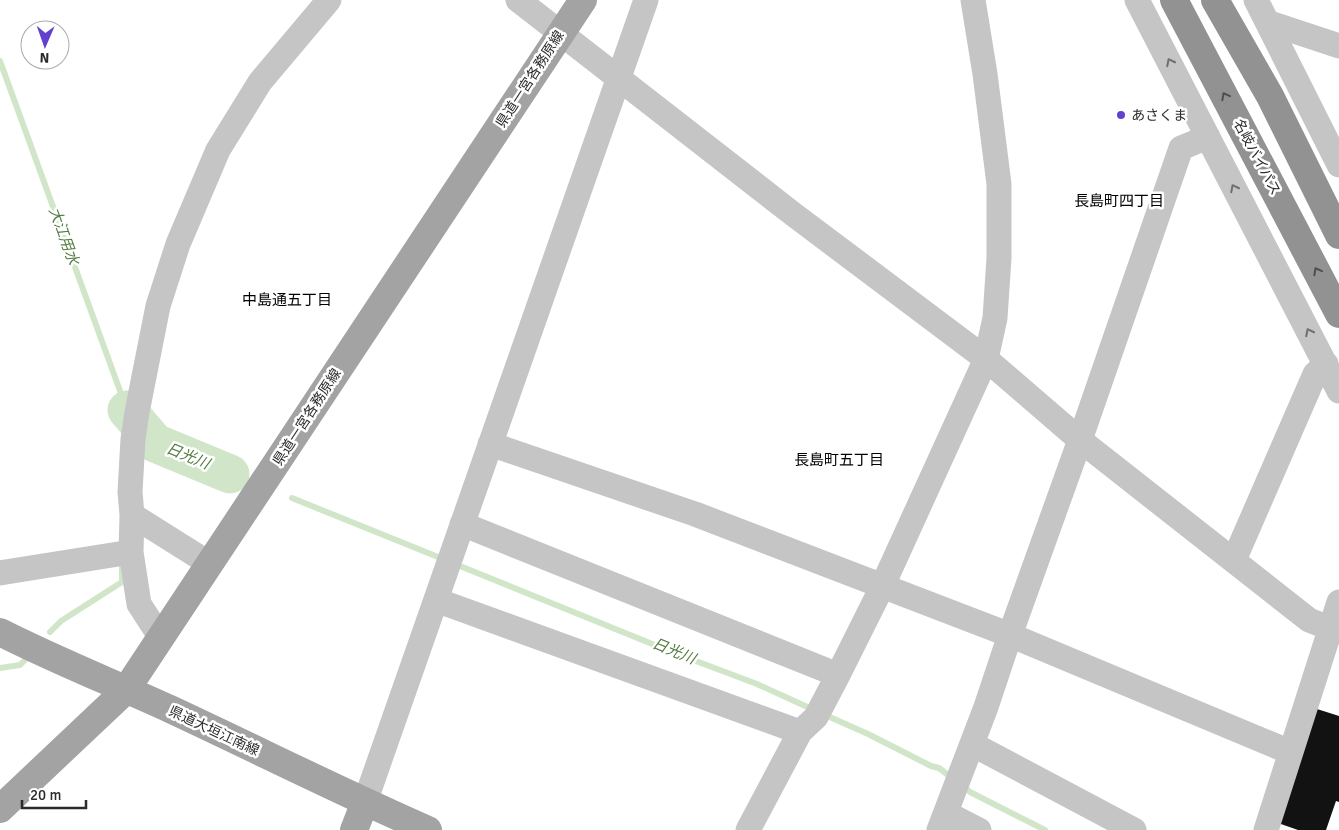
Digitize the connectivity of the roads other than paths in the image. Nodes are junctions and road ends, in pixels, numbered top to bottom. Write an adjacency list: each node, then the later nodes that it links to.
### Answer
1 (329, 0): 27 (street)
2 (518, 0): 11 (street)
3 (583, 0): 11 (main road, 県道一宮各務原線)
4 (646, 0): 13 (street)
5 (973, 0): 22 (street)
6 (1137, 0): 16 (street, one-way to 6)
7 (1174, 0): 21 (highway, 名岐バイパス, one-way to 7)
8 (1215, 0): 15 (highway)
9 (1256, 0): 10 (street)
10 (1267, 22): 12 (street); 14 (street)
11 (560, 34): 13 (street); 31 (main road, 県道一宮各務原線)
12 (1339, 46)
13 (619, 78): 22 (street); 26 (street)
14 (1298, 84): 15 (street); 18 (street)
15 (1270, 96): 17 (highway)
16 (1208, 137): 23 (street, one-way to 16); 25 (street)
17 (1297, 152): 19 (highway); 20 (highway)
18 (1339, 166)
19 (1339, 207)
20 (1339, 235)
21 (1339, 314)
22 (986, 359): 25 (street); 33 (street)
23 (1326, 364): 24 (street); 30 (street)
24 (1339, 391)
25 (1080, 440): 30 (street); 38 (street)
26 (490, 444): 28 (street); 33 (street)
27 (132, 515): 29 (street); 31 (street)
28 (462, 524): 34 (street); 40 (street)
29 (131, 552): 32 (street); 39 (street)
30 (1234, 560): 36 (street)
31 (210, 564): 39 (main road, 県道一宮各務原線)
32 (0, 573)
33 (882, 586): 38 (street); 40 (street)
34 (436, 600): 42 (street); 45 (street)
35 (1339, 602): 36 (street)
36 (1334, 631): 44 (street)
37 (0, 632): 41 (main road, 県道大垣江南線)
38 (1010, 635): 43 (street); 44 (street)
39 (161, 638): 41 (main road, 県道一宮各務原線)
40 (838, 675): 42 (street)
41 (126, 690): 45 (main road, 県道大垣江南線); 46 (main road, 県道一宮各務原線)
42 (814, 716): 50 (street)
43 (970, 749): 47 (street); 52 (street)
44 (1290, 752): 53 (street)
45 (365, 802): 48 (main road); 49 (main road, 県道大垣江南線)
46 (0, 809)
47 (944, 816): 51 (street)
48 (354, 830)
49 (428, 830)
50 (748, 830)
51 (979, 830)
52 (1134, 830)
53 (1266, 830)

